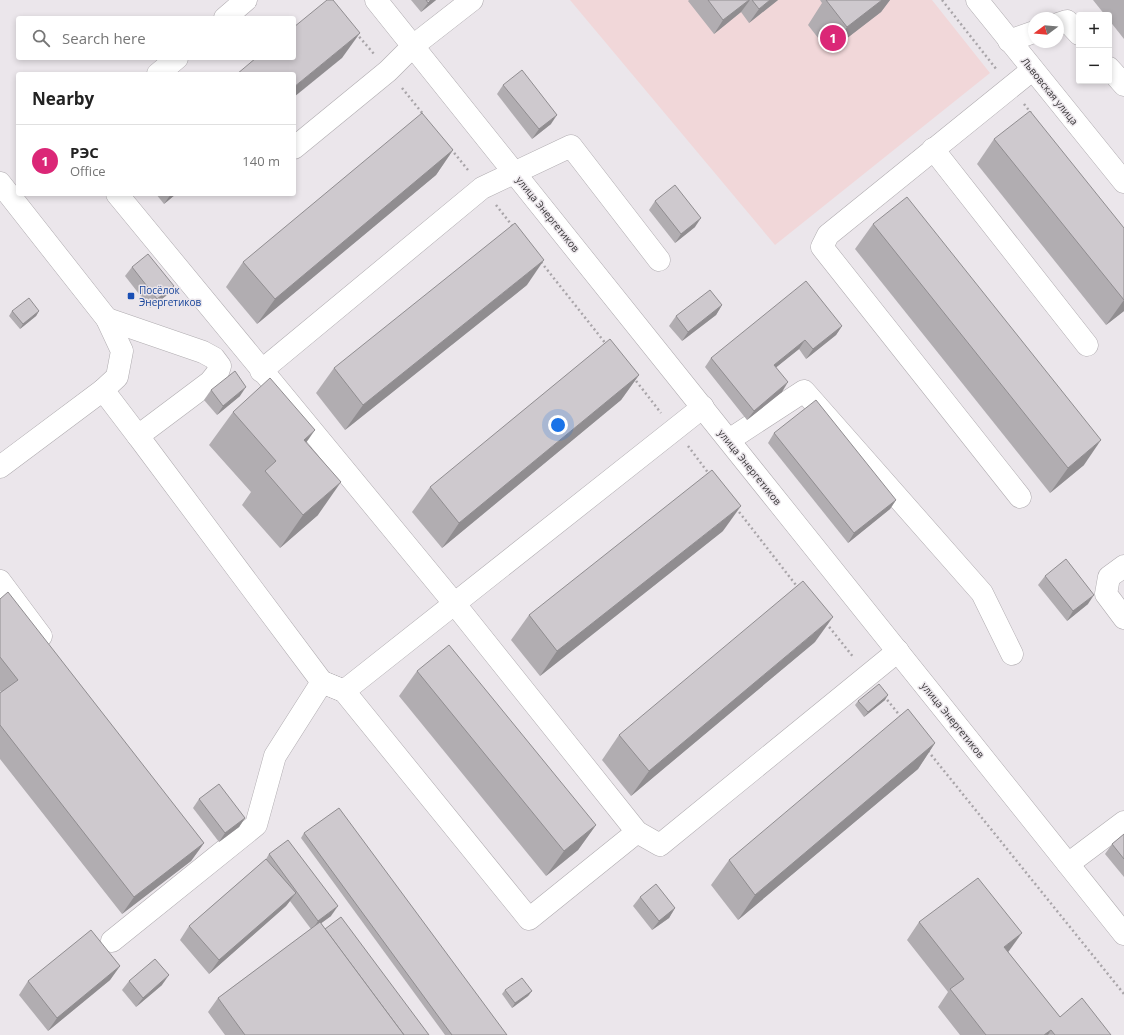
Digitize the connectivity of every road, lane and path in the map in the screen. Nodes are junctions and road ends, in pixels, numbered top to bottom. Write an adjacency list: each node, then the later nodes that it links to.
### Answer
1 (246, 0): 6 (street)
2 (376, 0): 12 (street, улица Энергетиков)
3 (472, 0): 12 (street)
4 (942, 0): 19 (path)
5 (977, 0): 11 (street, Львовская улица)
6 (227, 16)
7 (1064, 22): 9 (street)
8 (354, 30): 15 (path)
9 (1076, 31)
10 (1028, 34): 11 (street)
11 (1009, 40): 14 (street, Львовская улица)
12 (414, 46): 15 (street); 25 (street, улица Энергетиков)
13 (175, 60): 17 (street)
14 (1032, 70): 19 (street); 26 (street, Львовская улица)
15 (388, 71): 21 (path); 23 (street)
16 (1112, 71): 18 (street)
17 (160, 72)
18 (1124, 85)
19 (1011, 88): 20 (path); 24 (street)
20 (1036, 119)
21 (428, 120)
22 (448, 145): 27 (path)
23 (296, 146)
24 (933, 149): 34 (street); 45 (street)
25 (514, 173): 27 (street); 32 (street); 39 (street, улица Энергетиков)
26 (1124, 182)
27 (482, 188): 30 (path); 36 (street)
28 (10, 190): 33 (street)
29 (119, 196): 36 (street)
30 (517, 232)
31 (537, 256): 35 (path)
32 (659, 260)
33 (107, 319): 38 (street); 41 (street)
34 (1087, 346)
35 (611, 350)
36 (262, 371): 50 (street)
37 (631, 374): 40 (path)
38 (103, 390): 41 (street); 43 (street)
39 (703, 407): 40 (street); 42 (street, улица Энергетиков)
40 (675, 430): 44 (path); 50 (street)
41 (138, 436): 57 (street)
42 (729, 440): 53 (street, улица Энергетиков); 55 (street)
43 (0, 467)
44 (714, 480)
45 (1020, 497)
46 (733, 504): 49 (path)
47 (1124, 566): 51 (street)
48 (0, 582): 54 (street)
49 (800, 590)
50 (454, 603): 58 (street); 62 (street)
51 (1124, 618)
52 (824, 621): 56 (path)
53 (898, 651): 56 (street); 65 (street, улица Энергетиков)
54 (53, 652)
55 (1012, 654)
56 (868, 676): 59 (path); 62 (street)
57 (322, 682): 58 (street); 64 (street)
58 (344, 691): 62 (street)
59 (903, 720)
60 (923, 745): 68 (path)
61 (1124, 822): 65 (street)
62 (637, 832)
63 (197, 843): 64 (street)
64 (212, 862): 67 (street)
65 (1068, 864): 66 (street, улица Энергетиков)
66 (1124, 934)
67 (112, 941)
68 (1124, 994)

